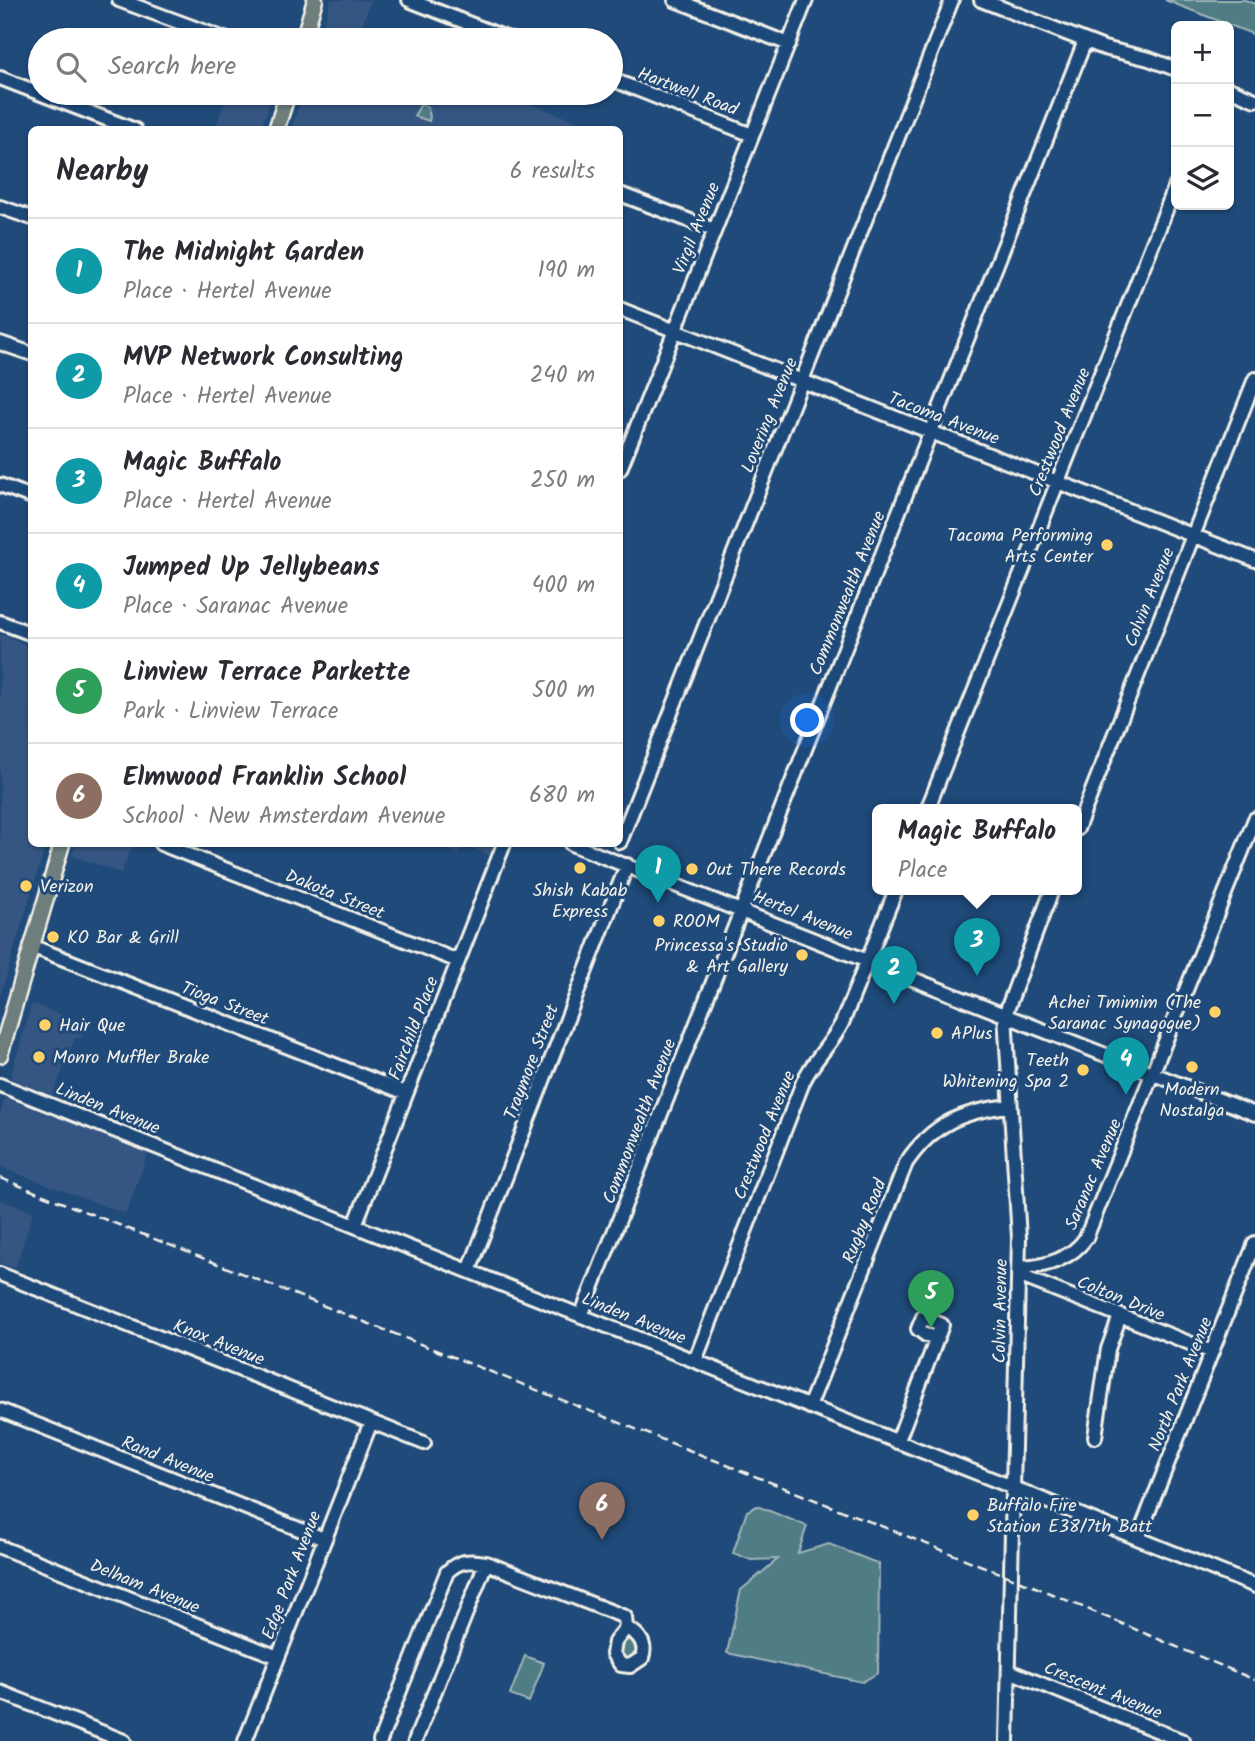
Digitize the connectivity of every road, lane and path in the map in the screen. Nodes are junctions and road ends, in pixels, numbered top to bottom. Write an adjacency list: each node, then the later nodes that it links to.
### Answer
1 (119, 0): 8 (street)
2 (315, 0): 9 (main road)
3 (409, 0): 10 (street)
4 (675, 0): 12 (street)
5 (806, 0): 12 (street, Virgil Avenue)
6 (952, 0): 34 (street, Lovering Avenue)
7 (981, 0): 11 (street)
8 (195, 28)
9 (307, 28)
10 (480, 28)
11 (1085, 41): 13 (street); 35 (street, Commonwealth Avenue)
12 (789, 44): 23 (street, Virgil Avenue)
13 (1171, 67)
14 (0, 78): 16 (street)
15 (623, 84): 23 (street, Hartwell Road)
16 (28, 89)
17 (1234, 91): 18 (street)
18 (1255, 100)
19 (70, 105): 21 (street)
20 (284, 105): 22 (main road)
21 (125, 126)
22 (277, 126)
23 (752, 135): 28 (street, Virgil Avenue)
24 (623, 195): 28 (street)
25 (1171, 199): 37 (street, Crestwood Avenue)
26 (0, 206): 27 (street)
27 (28, 216)
28 (714, 230): 30 (street, Virgil Avenue)
29 (623, 310): 30 (street, Tacoma Avenue)
30 (673, 330): 34 (street, Tacoma Avenue); 36 (street, Virgil Avenue)
31 (0, 342): 32 (street)
32 (28, 352)
33 (1255, 379): 40 (street, Colvin Avenue)
34 (801, 382): 35 (street, Tacoma Avenue); 47 (street, Lovering Avenue)
35 (930, 432): 37 (street, Tacoma Avenue); 57 (street, Commonwealth Avenue)
36 (623, 461)
37 (1058, 482): 40 (street, Tacoma Avenue); 44 (street, Crestwood Avenue)
38 (0, 485): 39 (street)
39 (28, 496)
40 (1193, 535): 41 (street, Tacoma Avenue); 45 (street, Colvin Avenue)
41 (1255, 560)
42 (0, 622): 43 (street)
43 (28, 632)
44 (929, 804)
45 (1082, 816)
46 (1255, 819): 63 (street, Saranac Avenue)
47 (623, 833)
48 (61, 847): 58 (main road)
49 (169, 847): 60 (street, Dakota Street)
50 (503, 847): 60 (street, Fairchild Place)
51 (579, 847): 53 (street, Hertel Avenue)
52 (618, 847): 53 (street, Lovering Avenue)
53 (613, 860): 54 (street, Hertel Avenue)
54 (627, 865): 57 (street, Hertel Avenue); 70 (street, Traymore Street)
55 (894, 895): 59 (street, Crestwood Avenue)
56 (1050, 895): 61 (street, Colvin Avenue)
57 (740, 909): 59 (street, Hertel Avenue); 73 (street, Commonwealth Avenue)
58 (32, 946): 62 (main road); 65 (street, Tioga Street)
59 (868, 960): 61 (street, Hertel Avenue); 77 (street, Crestwood Avenue)
60 (458, 961): 65 (street, Fairchild Place)
61 (1005, 1015): 63 (street, Hertel Avenue); 66 (street, Colvin Avenue)
62 (0, 1055)
63 (1154, 1074): 67 (street, Hertel Avenue); 71 (street, Saranac Avenue)
64 (0, 1085): 68 (street, Linden Avenue)
65 (406, 1093): 68 (street, Fairchild Place)
66 (1010, 1106): 71 (street, Colvin Avenue); 78 (street, Rugby Road)
67 (1255, 1114)
68 (355, 1225): 70 (street, Linden Avenue)
69 (1255, 1243): 76 (street, North Park Avenue)
70 (469, 1271): 73 (street, Linden Avenue)
71 (1018, 1271): 74 (street, Colton Drive); 84 (street, Colvin Avenue)
72 (0, 1274): 80 (street, Knox Avenue)
73 (581, 1316): 77 (street, Linden Avenue)
74 (1120, 1316): 76 (street, Colton Drive); 81 (street)
75 (938, 1338): 82 (street)
76 (1212, 1352): 85 (street, North Park Avenue)
77 (695, 1362): 78 (street, Linden Avenue)
78 (809, 1407): 82 (street, Linden Avenue)
79 (0, 1410): 86 (street, Rand Avenue)
80 (371, 1422): 83 (street, Knox Avenue); 86 (street, Edge Park Avenue)
81 (1095, 1437)
82 (898, 1442): 84 (street, Linden Avenue)
83 (424, 1443)
84 (1014, 1488): 85 (street, Linden Avenue); 92 (street, Colvin Avenue)
85 (1138, 1538): 89 (street, Linden Avenue)
86 (324, 1539): 91 (street, Edge Park Avenue)
87 (0, 1547): 91 (street, Delham Avenue)
88 (486, 1563): 90 (street); 96 (street); 97 (street)
89 (1255, 1586)
90 (626, 1628)
91 (278, 1657): 95 (street, Edge Park Avenue)
92 (1009, 1671): 98 (street, Colvin Avenue); 99 (street, Crescent Avenue)
93 (0, 1692): 94 (street)
94 (124, 1741)
95 (245, 1741)
96 (380, 1741)
97 (415, 1741)
98 (1007, 1741)
99 (1183, 1741)

